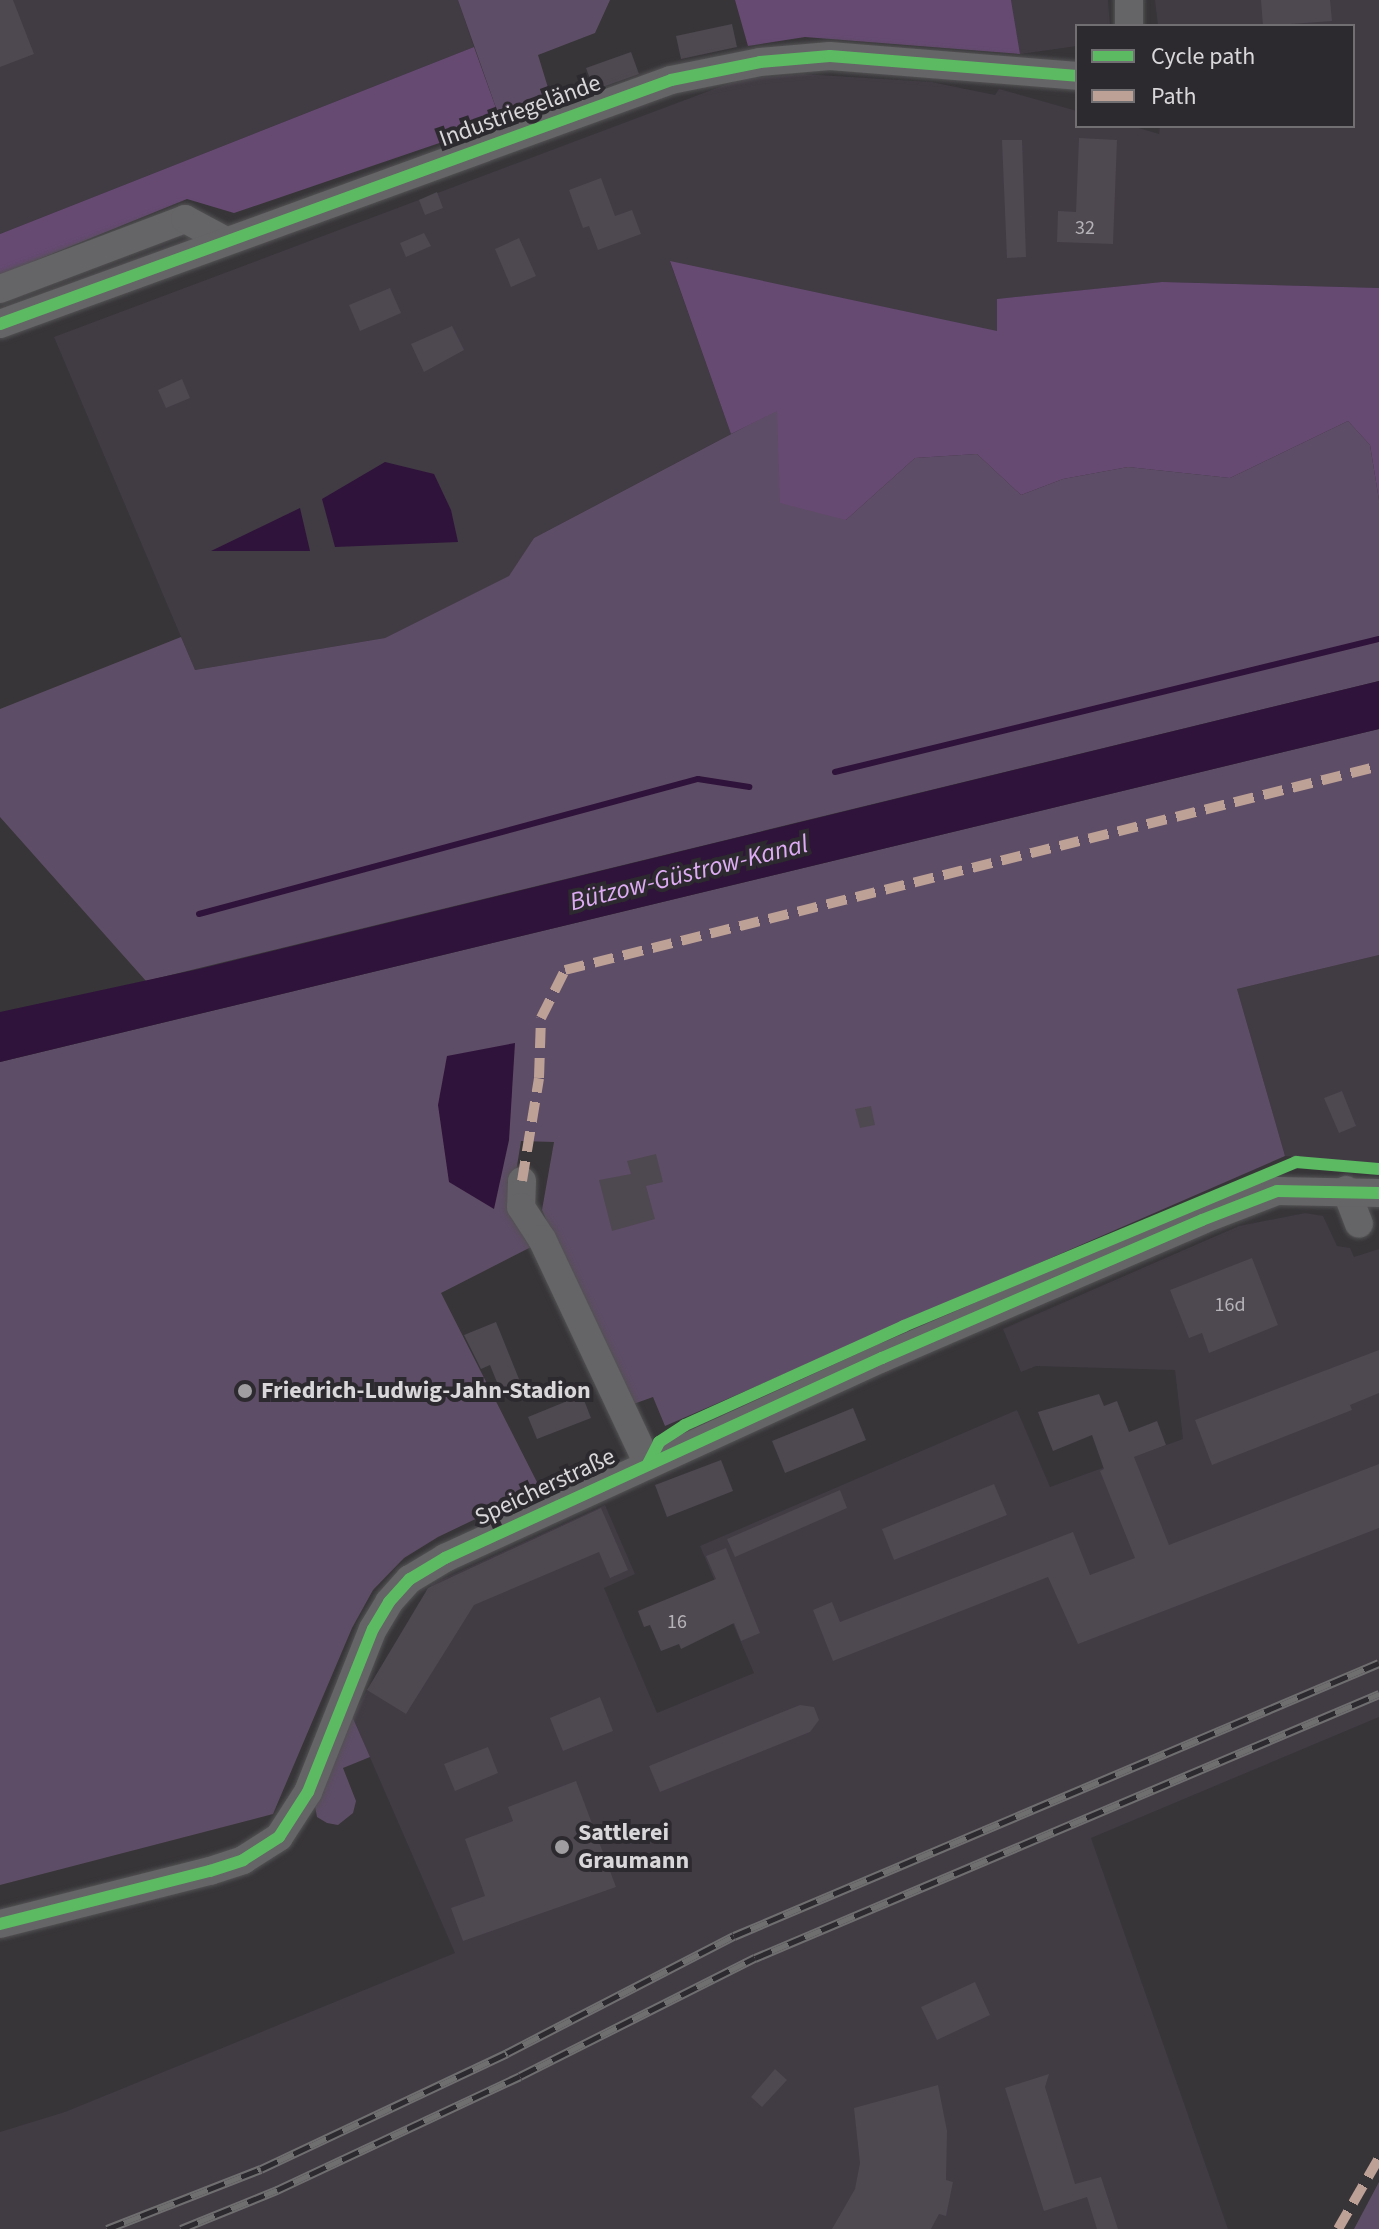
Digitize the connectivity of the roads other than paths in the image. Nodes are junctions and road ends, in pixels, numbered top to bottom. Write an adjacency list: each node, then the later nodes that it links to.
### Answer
1 (1129, 0): 2 (street)
2 (1129, 24)
3 (1075, 76): 4 (street, Industriegelände)
4 (224, 240): 5 (street); 6 (street, Industriegelände)
5 (0, 289)
6 (0, 324)
7 (522, 1181): 11 (street)
8 (1346, 1190): 9 (street, Speicherstraße); 10 (street); 11 (street, Speicherstraße)
9 (1379, 1193)
10 (1359, 1224)
11 (648, 1464): 12 (street, Speicherstraße)
12 (0, 1924)

